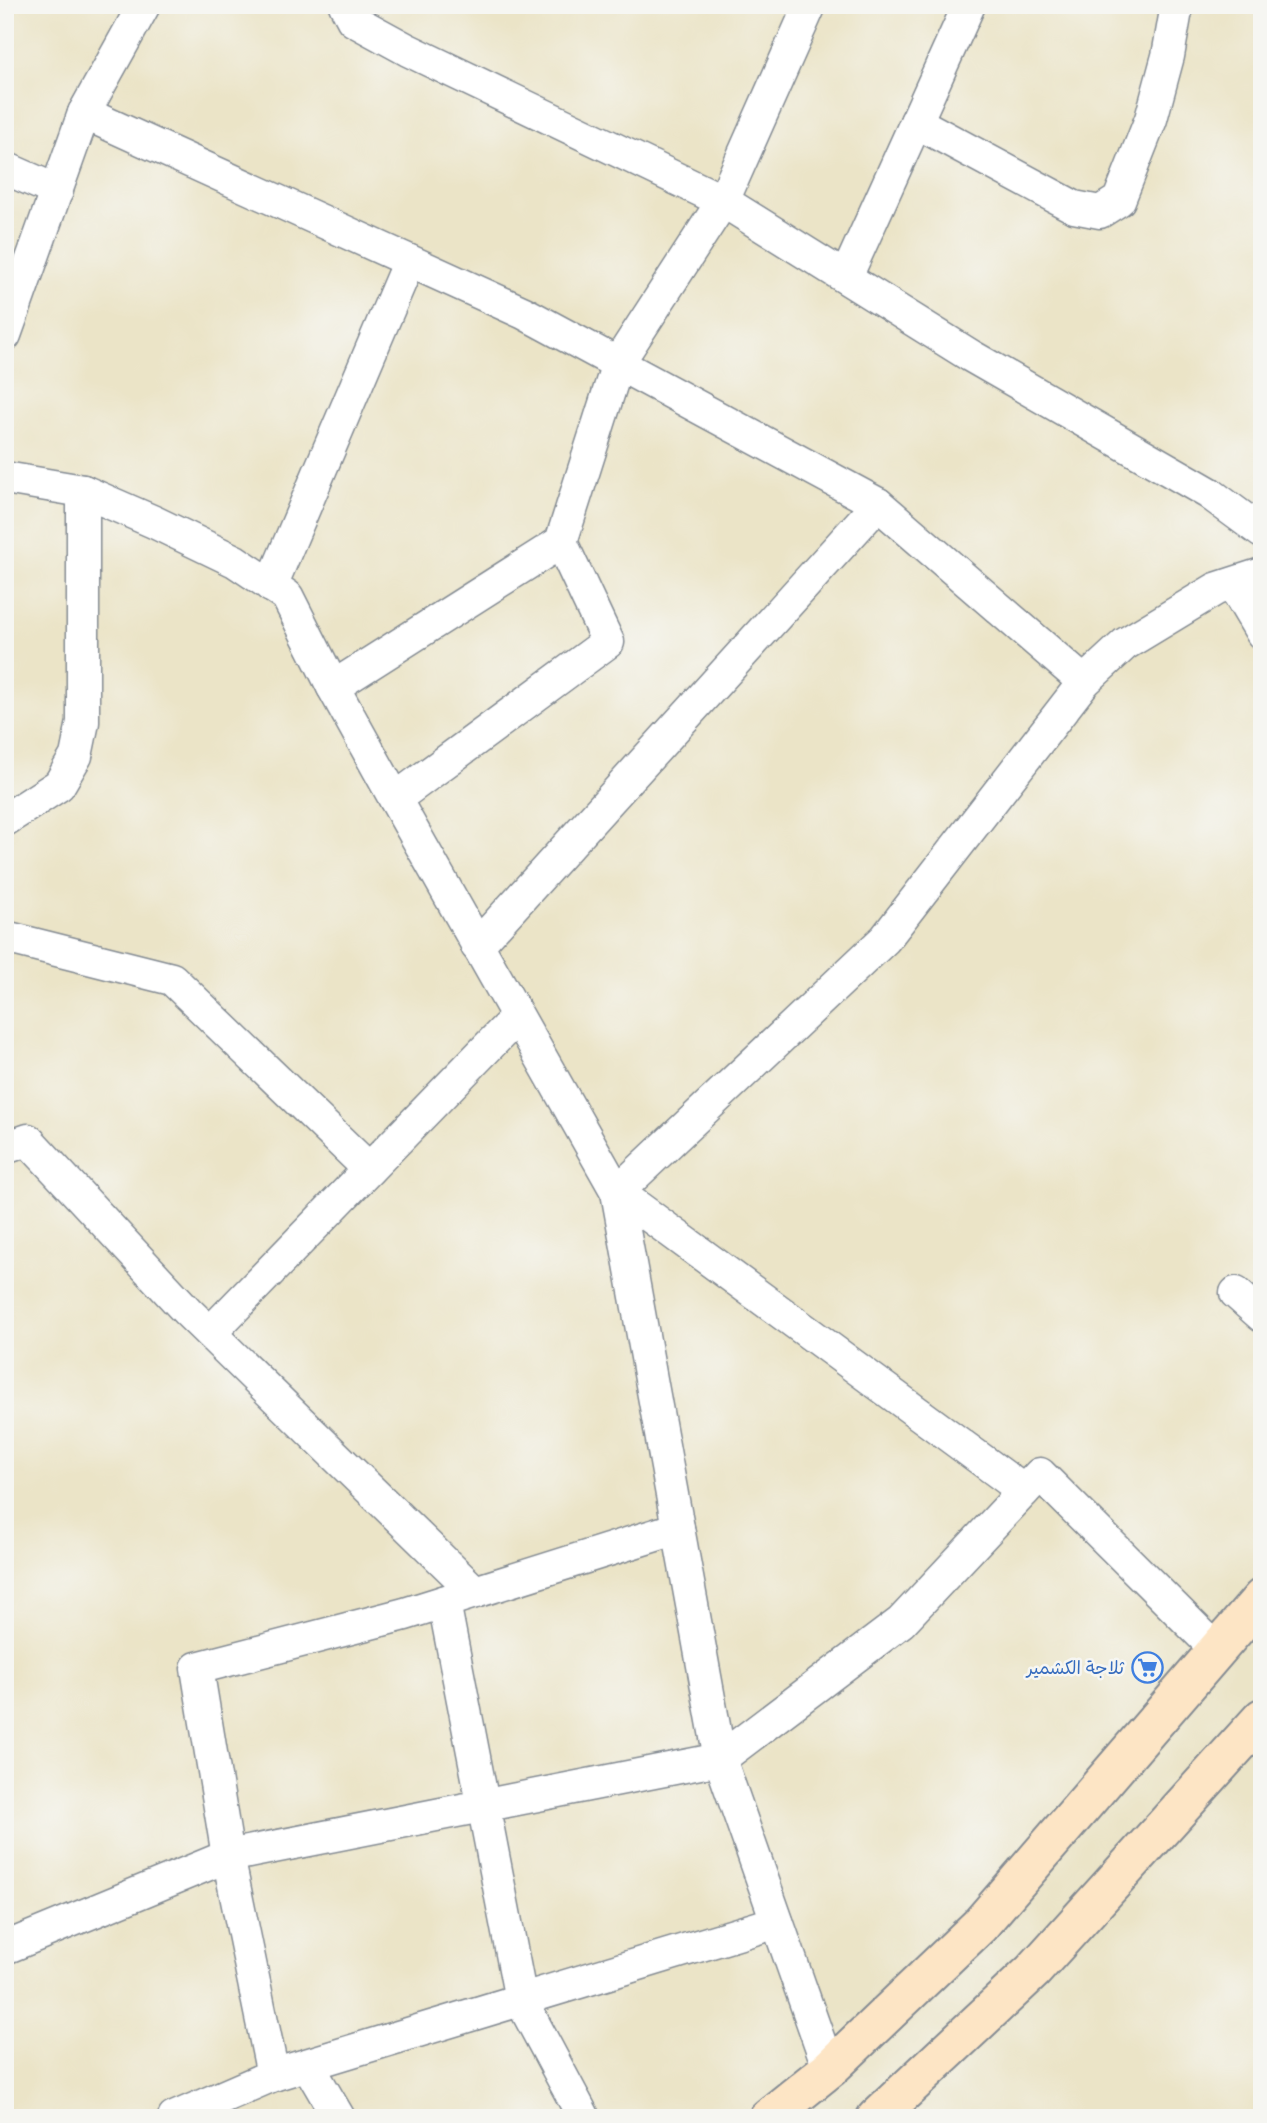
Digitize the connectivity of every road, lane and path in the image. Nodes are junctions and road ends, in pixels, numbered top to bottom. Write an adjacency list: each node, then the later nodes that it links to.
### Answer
1 (345, 5): 10 (street)
2 (810, 5): 10 (street)
3 (969, 5): 7 (street)
4 (1177, 5): 7 (street)
5 (135, 8): 6 (street)
6 (84, 113): 9 (street); 11 (street)
7 (916, 122): 12 (street)
8 (5, 168): 9 (street)
9 (57, 191): 13 (street)
10 (723, 201): 12 (street); 14 (street)
11 (409, 261): 14 (street); 21 (street)
12 (846, 277): 18 (street)
13 (5, 335)
14 (618, 363): 17 (street); 19 (street)
15 (5, 478): 16 (street)
16 (83, 491): 21 (street); 26 (street)
17 (878, 504): 23 (street); 28 (street)
18 (1262, 532)
19 (561, 542): 24 (street); 25 (street)
20 (1248, 579): 22 (street); 23 (street)
21 (271, 586): 24 (street)
22 (1262, 633)
23 (1084, 682): 32 (street)
24 (333, 687): 25 (street)
25 (396, 799): 28 (street)
26 (5, 820)
27 (5, 937): 31 (street)
28 (477, 946): 29 (street)
29 (517, 1017): 31 (street); 32 (street)
30 (13, 1139): 35 (street)
31 (369, 1168): 35 (street)
32 (617, 1192): 36 (street); 37 (street)
33 (1236, 1293): 34 (street)
34 (1262, 1316)
35 (210, 1333): 38 (street)
36 (1024, 1491): 41 (street); 43 (street)
37 (678, 1528): 38 (street); 43 (street)
38 (475, 1592): 40 (street)
39 (1262, 1598): 41 (street)
40 (444, 1602): 44 (street); 45 (street)
41 (1217, 1650): 50 (street)
42 (1262, 1718): 56 (street)
43 (720, 1759): 44 (street); 46 (street)
44 (483, 1805): 45 (street); 48 (street)
45 (228, 1856): 47 (street); 51 (street)
46 (777, 1922): 48 (street); 50 (street)
47 (5, 1948)
48 (521, 2000): 49 (street); 54 (street)
49 (308, 2065): 51 (street); 53 (street)
50 (829, 2069): 55 (street)
51 (273, 2075): 52 (street)
52 (174, 2118)
53 (339, 2118)
54 (583, 2118)
55 (768, 2118)
56 (876, 2118)

